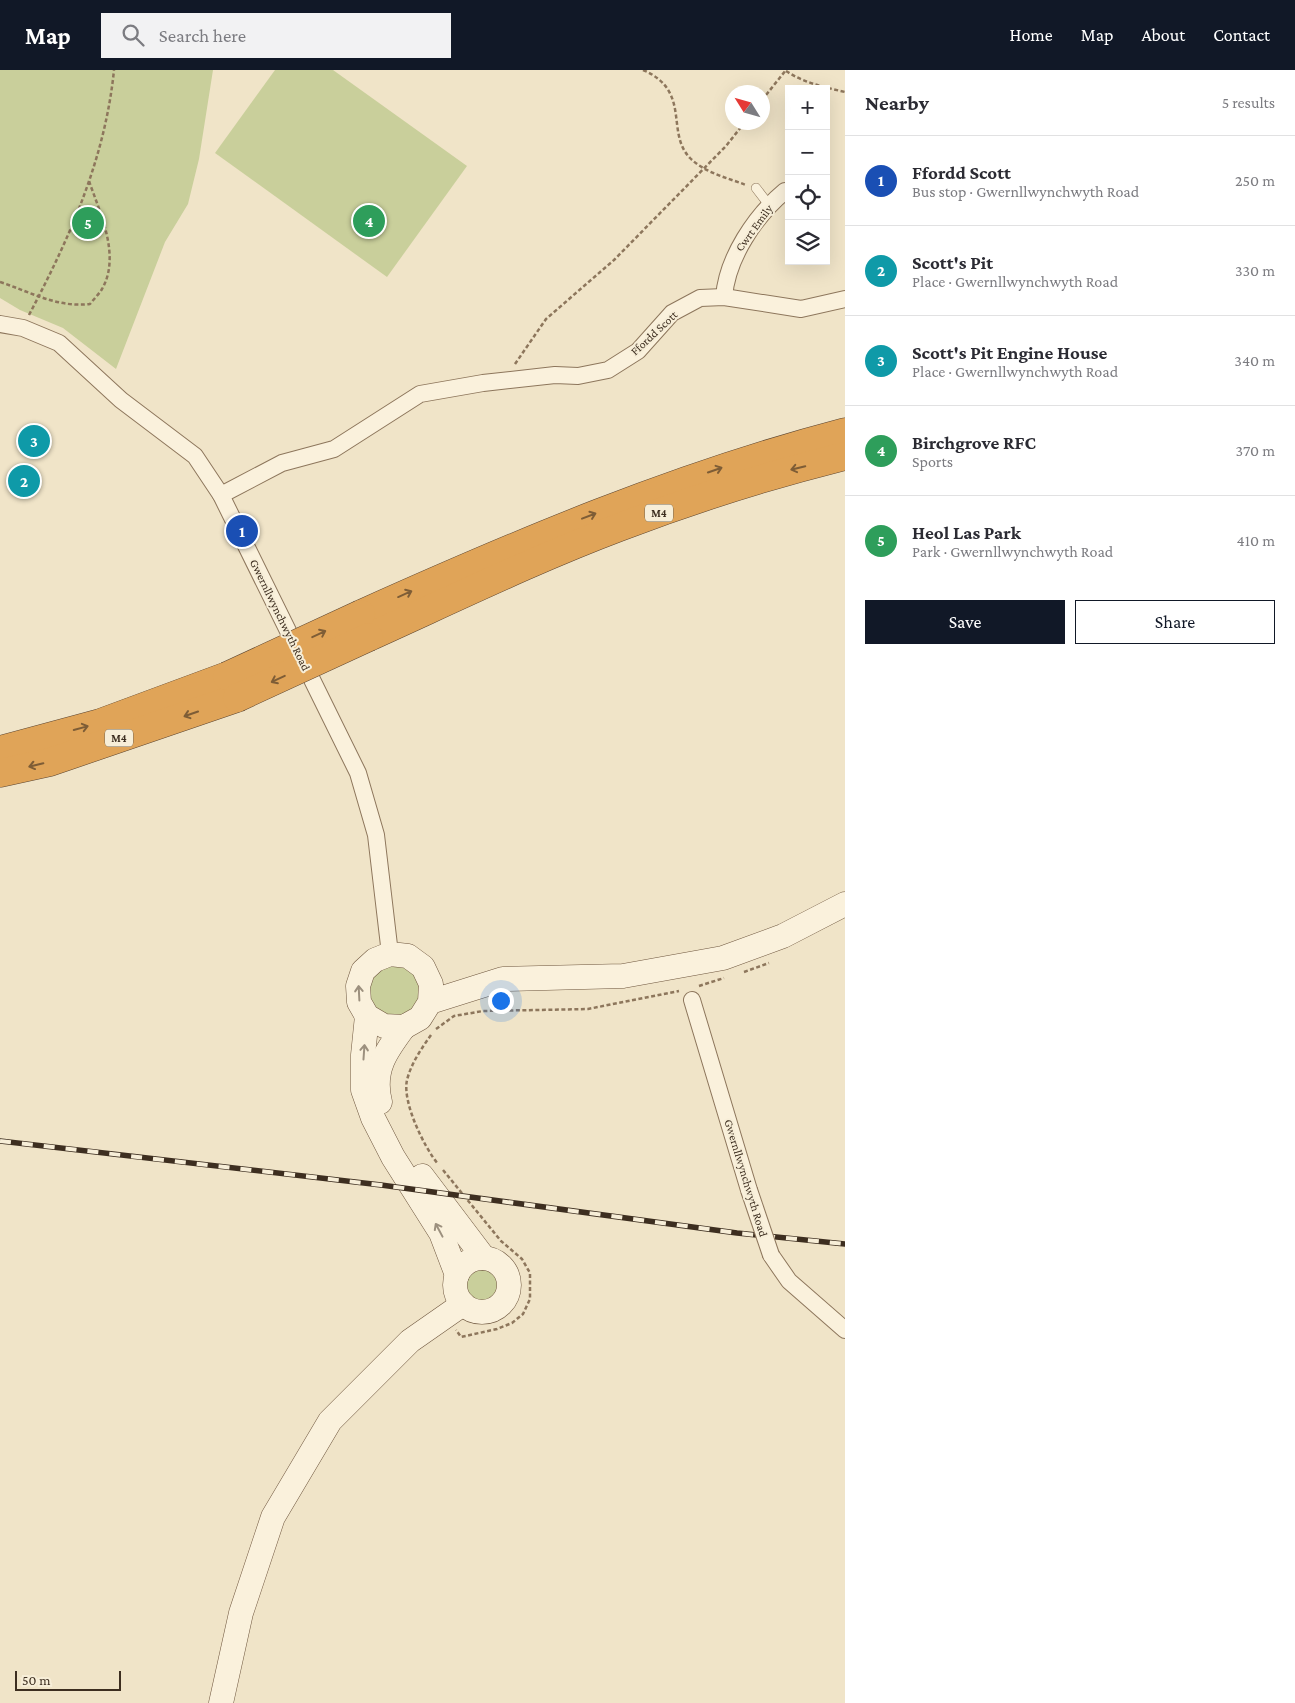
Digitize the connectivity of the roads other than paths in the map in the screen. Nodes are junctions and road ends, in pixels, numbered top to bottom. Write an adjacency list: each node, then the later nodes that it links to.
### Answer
1 (756, 188): 3 (lane)
2 (785, 191): 3 (street, Cwrt Emily)
3 (769, 205): 4 (street, Cwrt Emily)
4 (724, 297): 5 (street, Ffordd Scott); 12 (street, Ffordd Scott)
5 (845, 299)
6 (0, 324): 12 (street, Gwernllwynchwyth Road)
7 (845, 425): 9 (highway, M4)
8 (845, 432): 9 (highway, M4)
9 (782, 448): 14 (highway, M4, one-way to 9)
10 (845, 456): 13 (highway, M4, one-way to 13)
11 (845, 475): 13 (highway, M4)
12 (221, 495): 19 (street, Gwernllwynchwyth Road)
13 (479, 587): 14 (highway, M4)
14 (365, 625): 15 (highway, M4, bridge)
15 (232, 687): 16 (highway, M4, one-way to 15); 17 (highway, M4, one-way to 17)
16 (0, 750)
17 (0, 773)
18 (845, 904): 21 (main road)
19 (390, 954): 21 (main road); 22 (main road, one-way to 19)
20 (692, 1000): 27 (street, Gwernllwynchwyth Road, bridge)
21 (430, 1002): 23 (main road)
22 (368, 1016): 23 (main road); 25 (main road, one-way to 22)
23 (404, 1027): 24 (main road)
24 (484, 1258): 25 (main road); 26 (main road)
25 (458, 1275): 26 (main road)
26 (455, 1310): 28 (main road)
27 (845, 1330)
28 (221, 1703)

